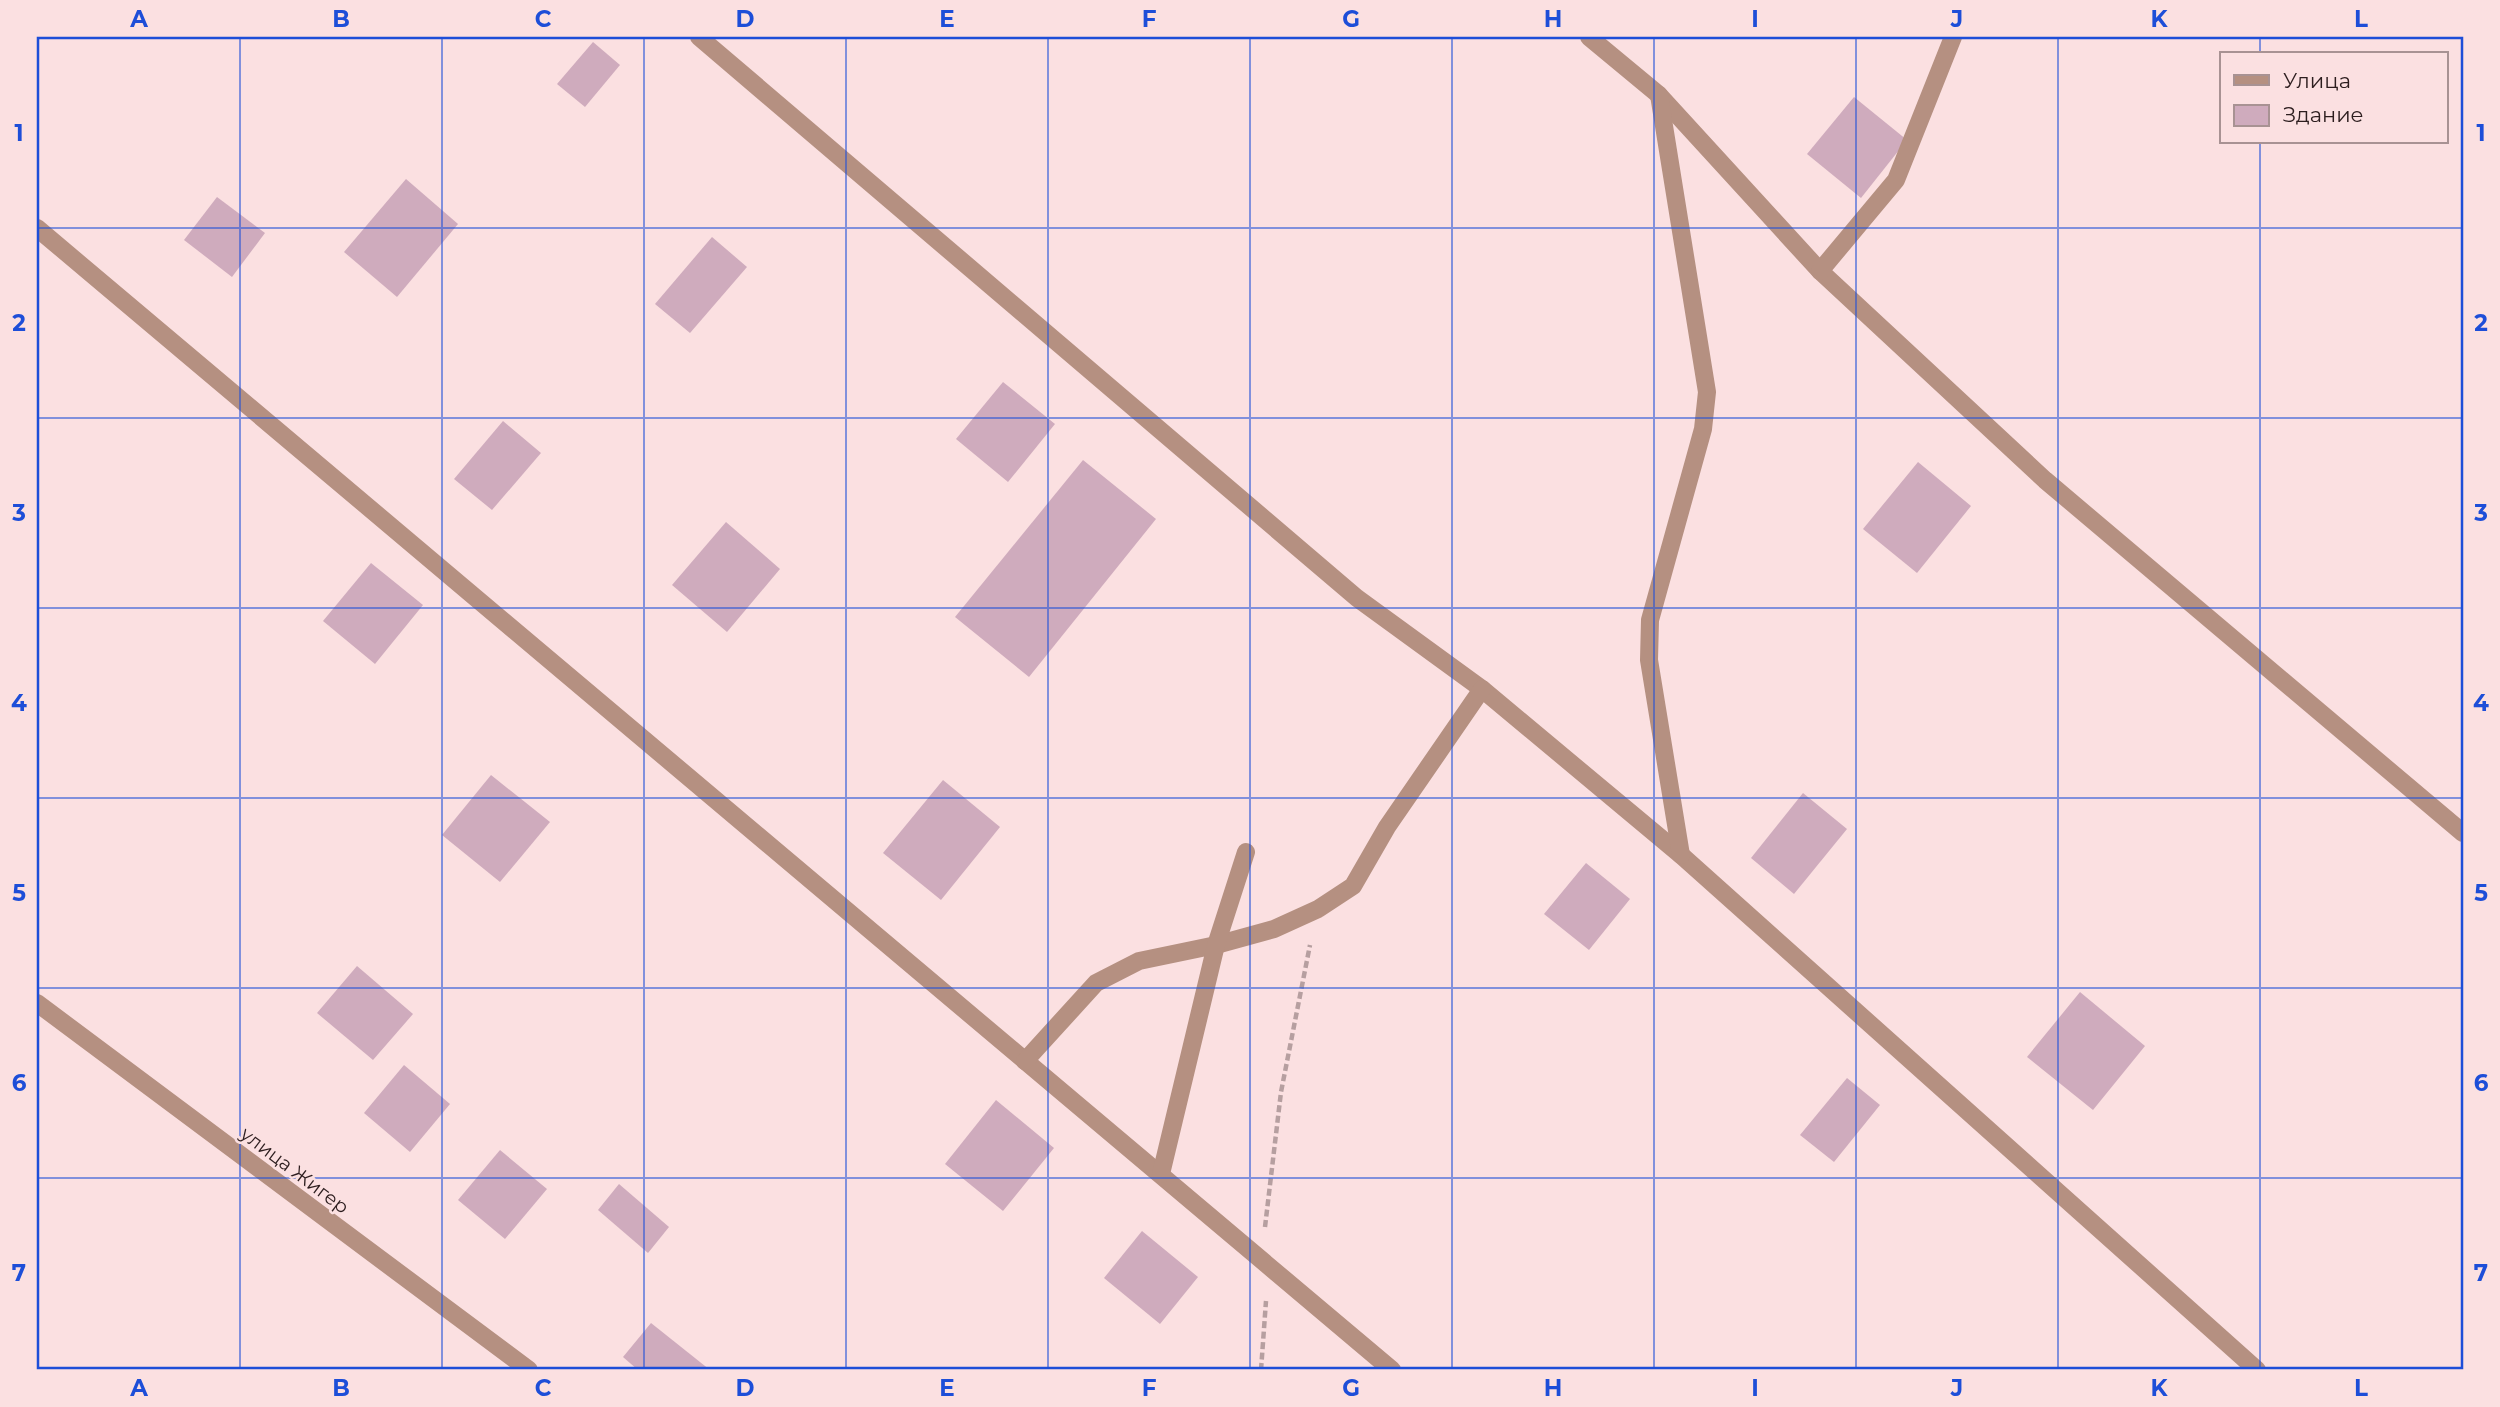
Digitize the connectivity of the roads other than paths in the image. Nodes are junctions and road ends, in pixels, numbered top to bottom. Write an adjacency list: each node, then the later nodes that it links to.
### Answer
1 (699, 37): 7 (street)
2 (1589, 37): 4 (street)
3 (1953, 37): 6 (street)
4 (1659, 95): 6 (street); 10 (street)
5 (37, 228): 13 (street)
6 (1820, 271): 8 (street)
7 (1482, 689): 10 (street); 11 (street)
8 (2463, 833)
9 (1246, 852): 11 (street)
10 (1681, 855): 17 (street)
11 (1216, 945): 13 (street); 14 (street)
12 (37, 1003): 15 (street, улица Жигер)
13 (1024, 1062): 14 (street)
14 (1161, 1174): 16 (street)
15 (528, 1370)
16 (1392, 1370)
17 (2257, 1370)

